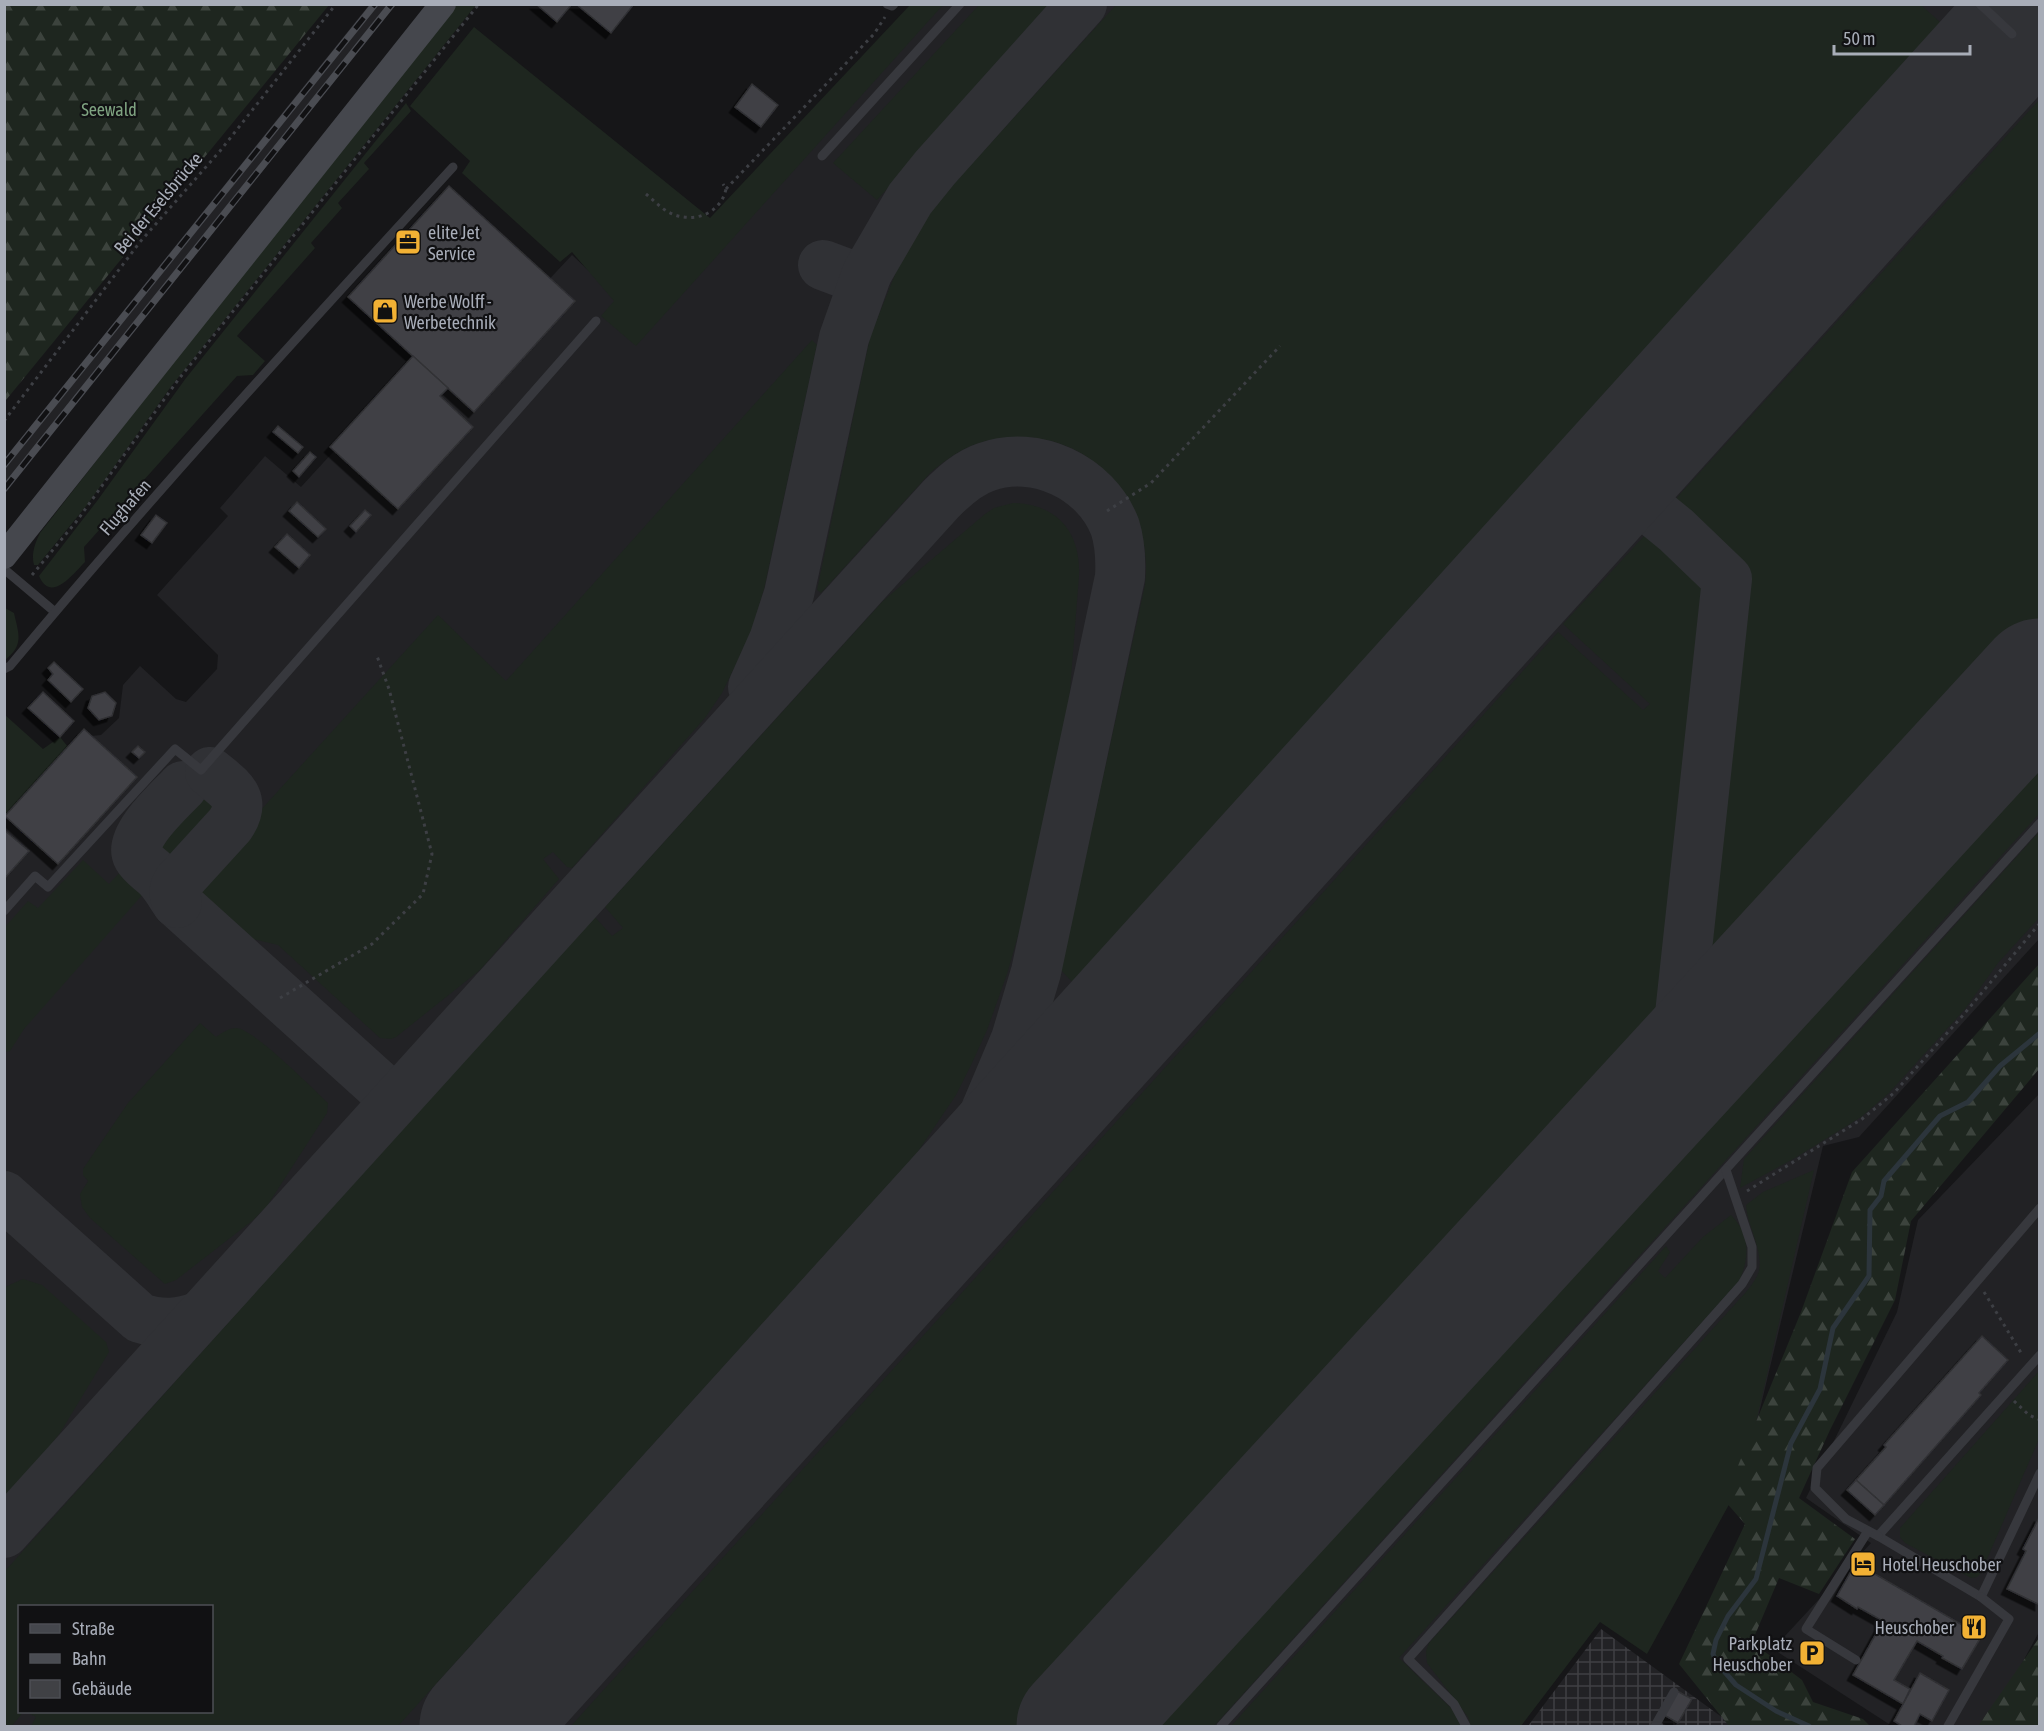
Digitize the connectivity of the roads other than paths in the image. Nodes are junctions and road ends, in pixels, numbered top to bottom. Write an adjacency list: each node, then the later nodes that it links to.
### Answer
1 (443, 4): 8 (street)
2 (960, 4): 5 (lane)
3 (1980, 4): 4 (lane)
4 (2013, 34)
5 (822, 156)
6 (453, 166): 10 (lane, Flughafen)
7 (596, 321): 13 (lane)
8 (4, 556)
9 (4, 569): 10 (lane)
10 (55, 612): 11 (lane, Flughafen)
11 (4, 669)
12 (2040, 823): 14 (lane)
13 (4, 911)
14 (1726, 1170): 23 (lane); 24 (lane)
15 (2040, 1208): 18 (lane)
16 (2040, 1355): 19 (lane)
17 (2040, 1473): 20 (lane)
18 (1868, 1531): 19 (lane); 21 (lane)
19 (1878, 1536): 20 (lane)
20 (1981, 1597): 26 (lane)
21 (1856, 1660)
22 (1674, 1692): 25 (lane)
23 (1221, 1726)
24 (1466, 1726)
25 (1655, 1726)
26 (1948, 1726)

